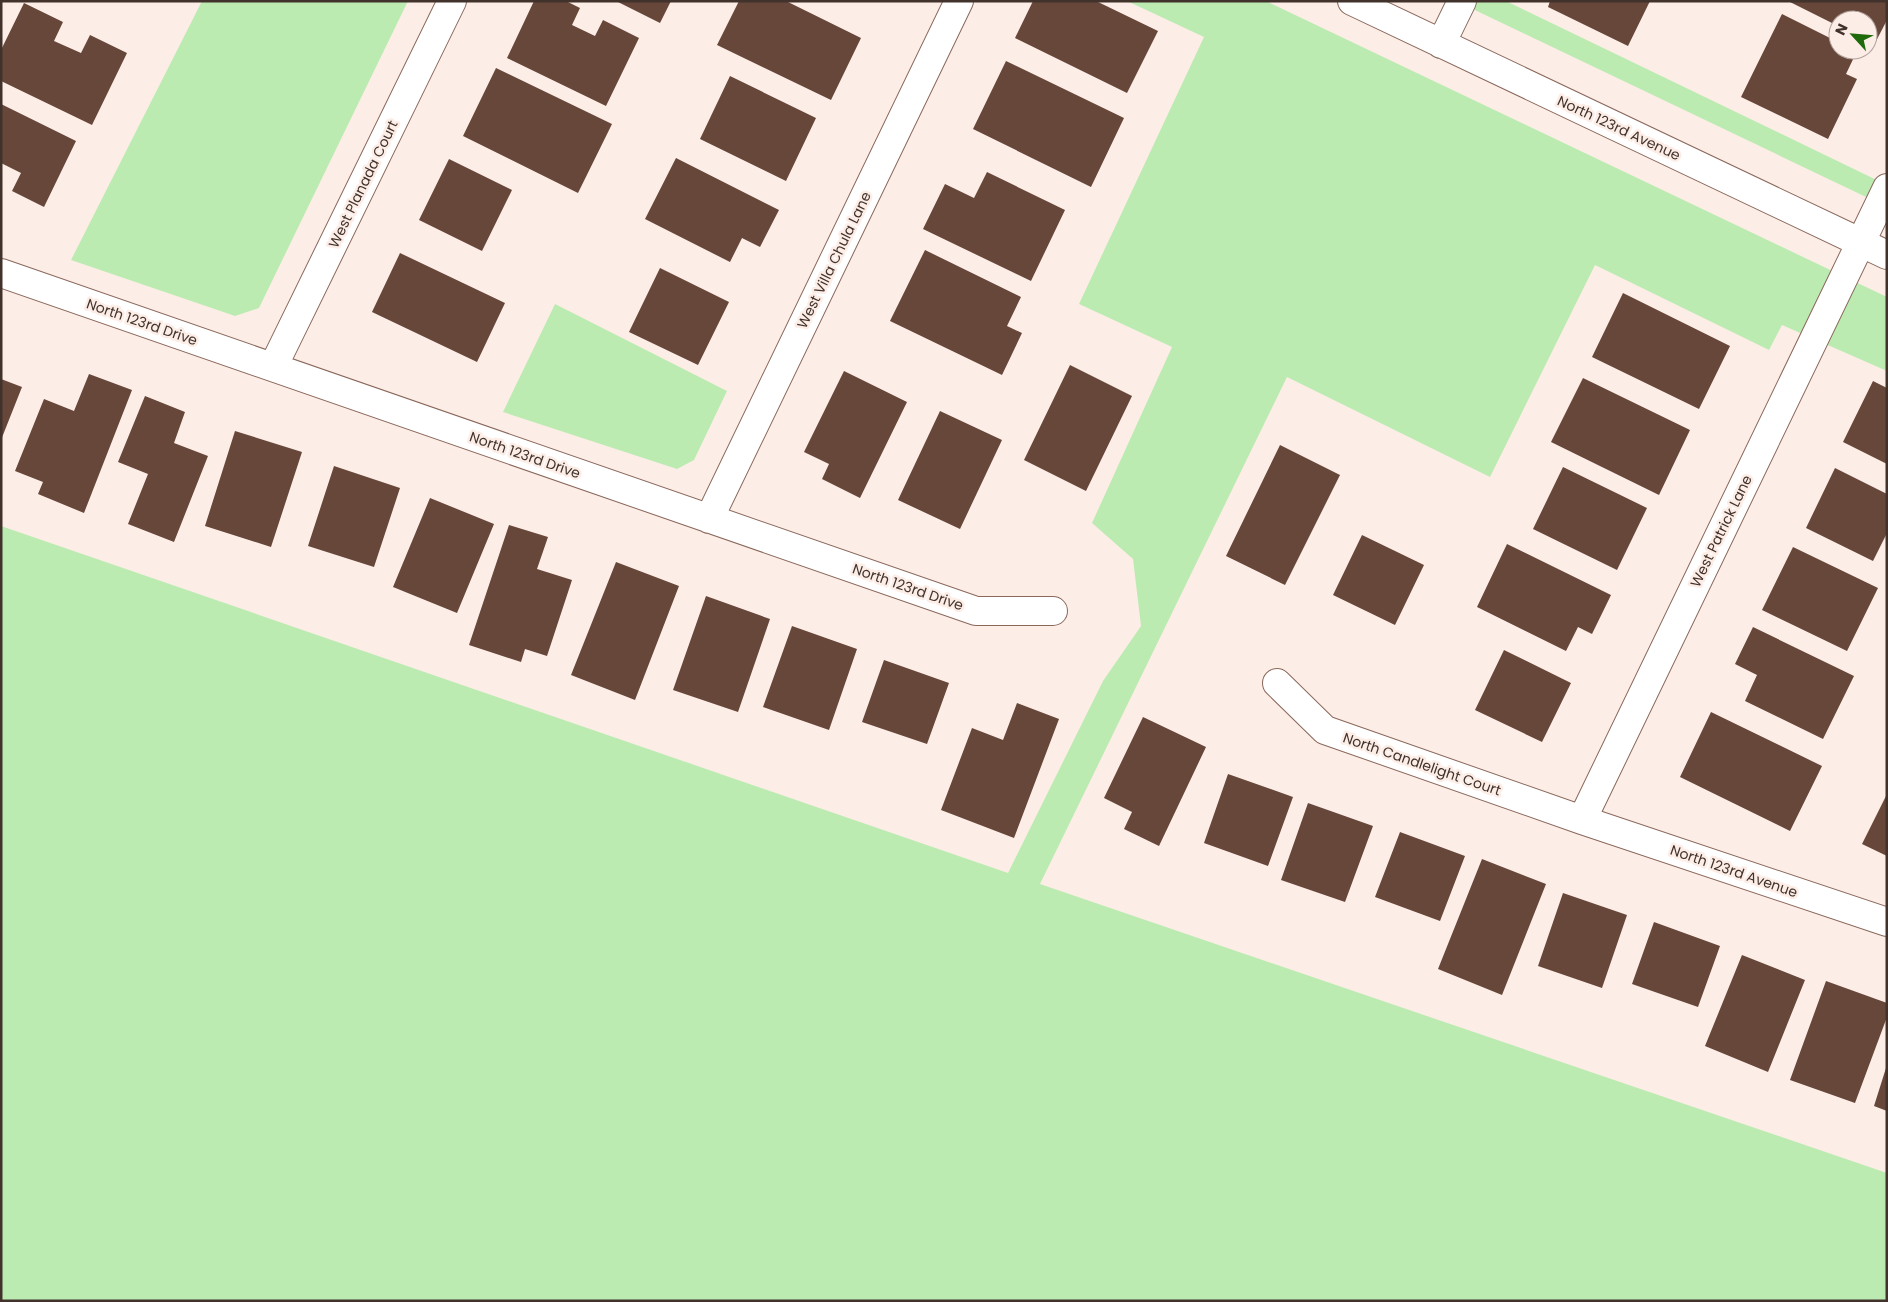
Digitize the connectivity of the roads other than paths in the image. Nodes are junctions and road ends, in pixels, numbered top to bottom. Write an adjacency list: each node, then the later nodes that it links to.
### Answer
1 (452, 1): 10 (street, West Planada Court)
2 (959, 1): 11 (street, West Villa Chula Lane)
3 (1352, 1): 5 (street, North 123rd Avenue)
4 (1462, 1): 5 (street)
5 (1442, 44): 7 (street, North 123rd Avenue)
6 (1887, 188): 7 (street, West Patrick Lane)
7 (1861, 243): 8 (street, North 123rd Avenue); 14 (street, West Patrick Lane)
8 (1887, 255)
9 (1, 273): 10 (street, North 123rd Drive)
10 (273, 367): 11 (street, North 123rd Drive)
11 (709, 519): 12 (street, North 123rd Drive)
12 (1053, 611)
13 (1277, 683): 14 (street, North Candlelight Court)
14 (1582, 820): 15 (street, North 123rd Avenue)
15 (1887, 922)

